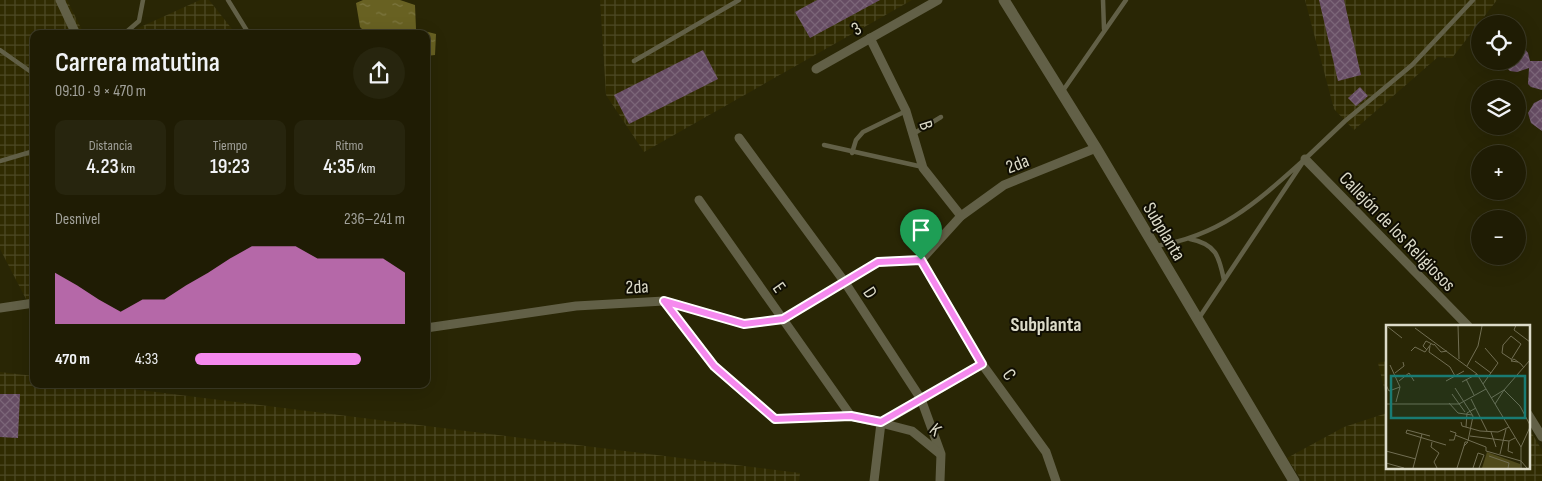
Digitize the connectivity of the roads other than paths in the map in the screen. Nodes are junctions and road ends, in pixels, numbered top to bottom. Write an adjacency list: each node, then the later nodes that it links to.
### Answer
1 (60, 0): 10 (street)
2 (143, 0): 11 (lane)
3 (228, 0): 12 (lane)
4 (739, 0): 16 (lane)
5 (938, 0): 14 (street, 3)
6 (1004, 0): 19 (street, Subplanta)
7 (1103, 0): 13 (lane)
8 (1126, 0): 13 (lane)
9 (1473, 0): 28 (lane)
10 (74, 30)
11 (129, 30)
12 (247, 30)
13 (1104, 31): 19 (lane)
14 (870, 38): 17 (street, 3); 20 (street, B)
15 (0, 50): 18 (lane)
16 (634, 61)
17 (816, 69)
18 (30, 71)
19 (1062, 93): 25 (street, Subplanta)
20 (906, 111): 22 (street, B); 27 (lane)
21 (941, 117): 22 (lane)
22 (913, 134): 30 (street, B)
23 (739, 138): 37 (street, D)
24 (824, 145): 27 (lane)
25 (1096, 148): 32 (street, 2da); 34 (street, Subplanta)
26 (30, 152): 29 (lane)
27 (852, 153): 30 (lane)
28 (1305, 159): 33 (lane); 36 (lane); 43 (street, Callejón de los Religiosos)
29 (0, 161)
30 (923, 168): 32 (street, B)
31 (699, 200): 41 (street, E)
32 (961, 216): 35 (street, 2da)
33 (1188, 239): 34 (lane); 36 (lane)
34 (1154, 246): 42 (street, Subplanta)
35 (921, 260): 37 (street, 2da); 45 (street, C)
36 (1224, 280): 42 (lane)
37 (844, 281): 41 (street, 2da); 46 (street, D)
38 (664, 301): 41 (street, 2da); 44 (street, 2da); 47 (street, K)
39 (30, 304): 40 (street)
40 (0, 308)
41 (783, 319): 47 (street, E)
42 (1198, 319): 55 (street, Subplanta)
43 (1467, 325)
44 (430, 327)
45 (982, 364): 46 (street, K); 54 (street, C)
46 (921, 400): 49 (street, K); 51 (street, D)
47 (851, 416): 49 (street, K)
48 (1530, 417): 50 (street)
49 (881, 422): 51 (street, K); 52 (street)
50 (1542, 437)
51 (941, 454): 53 (street, D)
52 (874, 481)
53 (940, 481)
54 (1056, 481)
55 (1294, 481)

